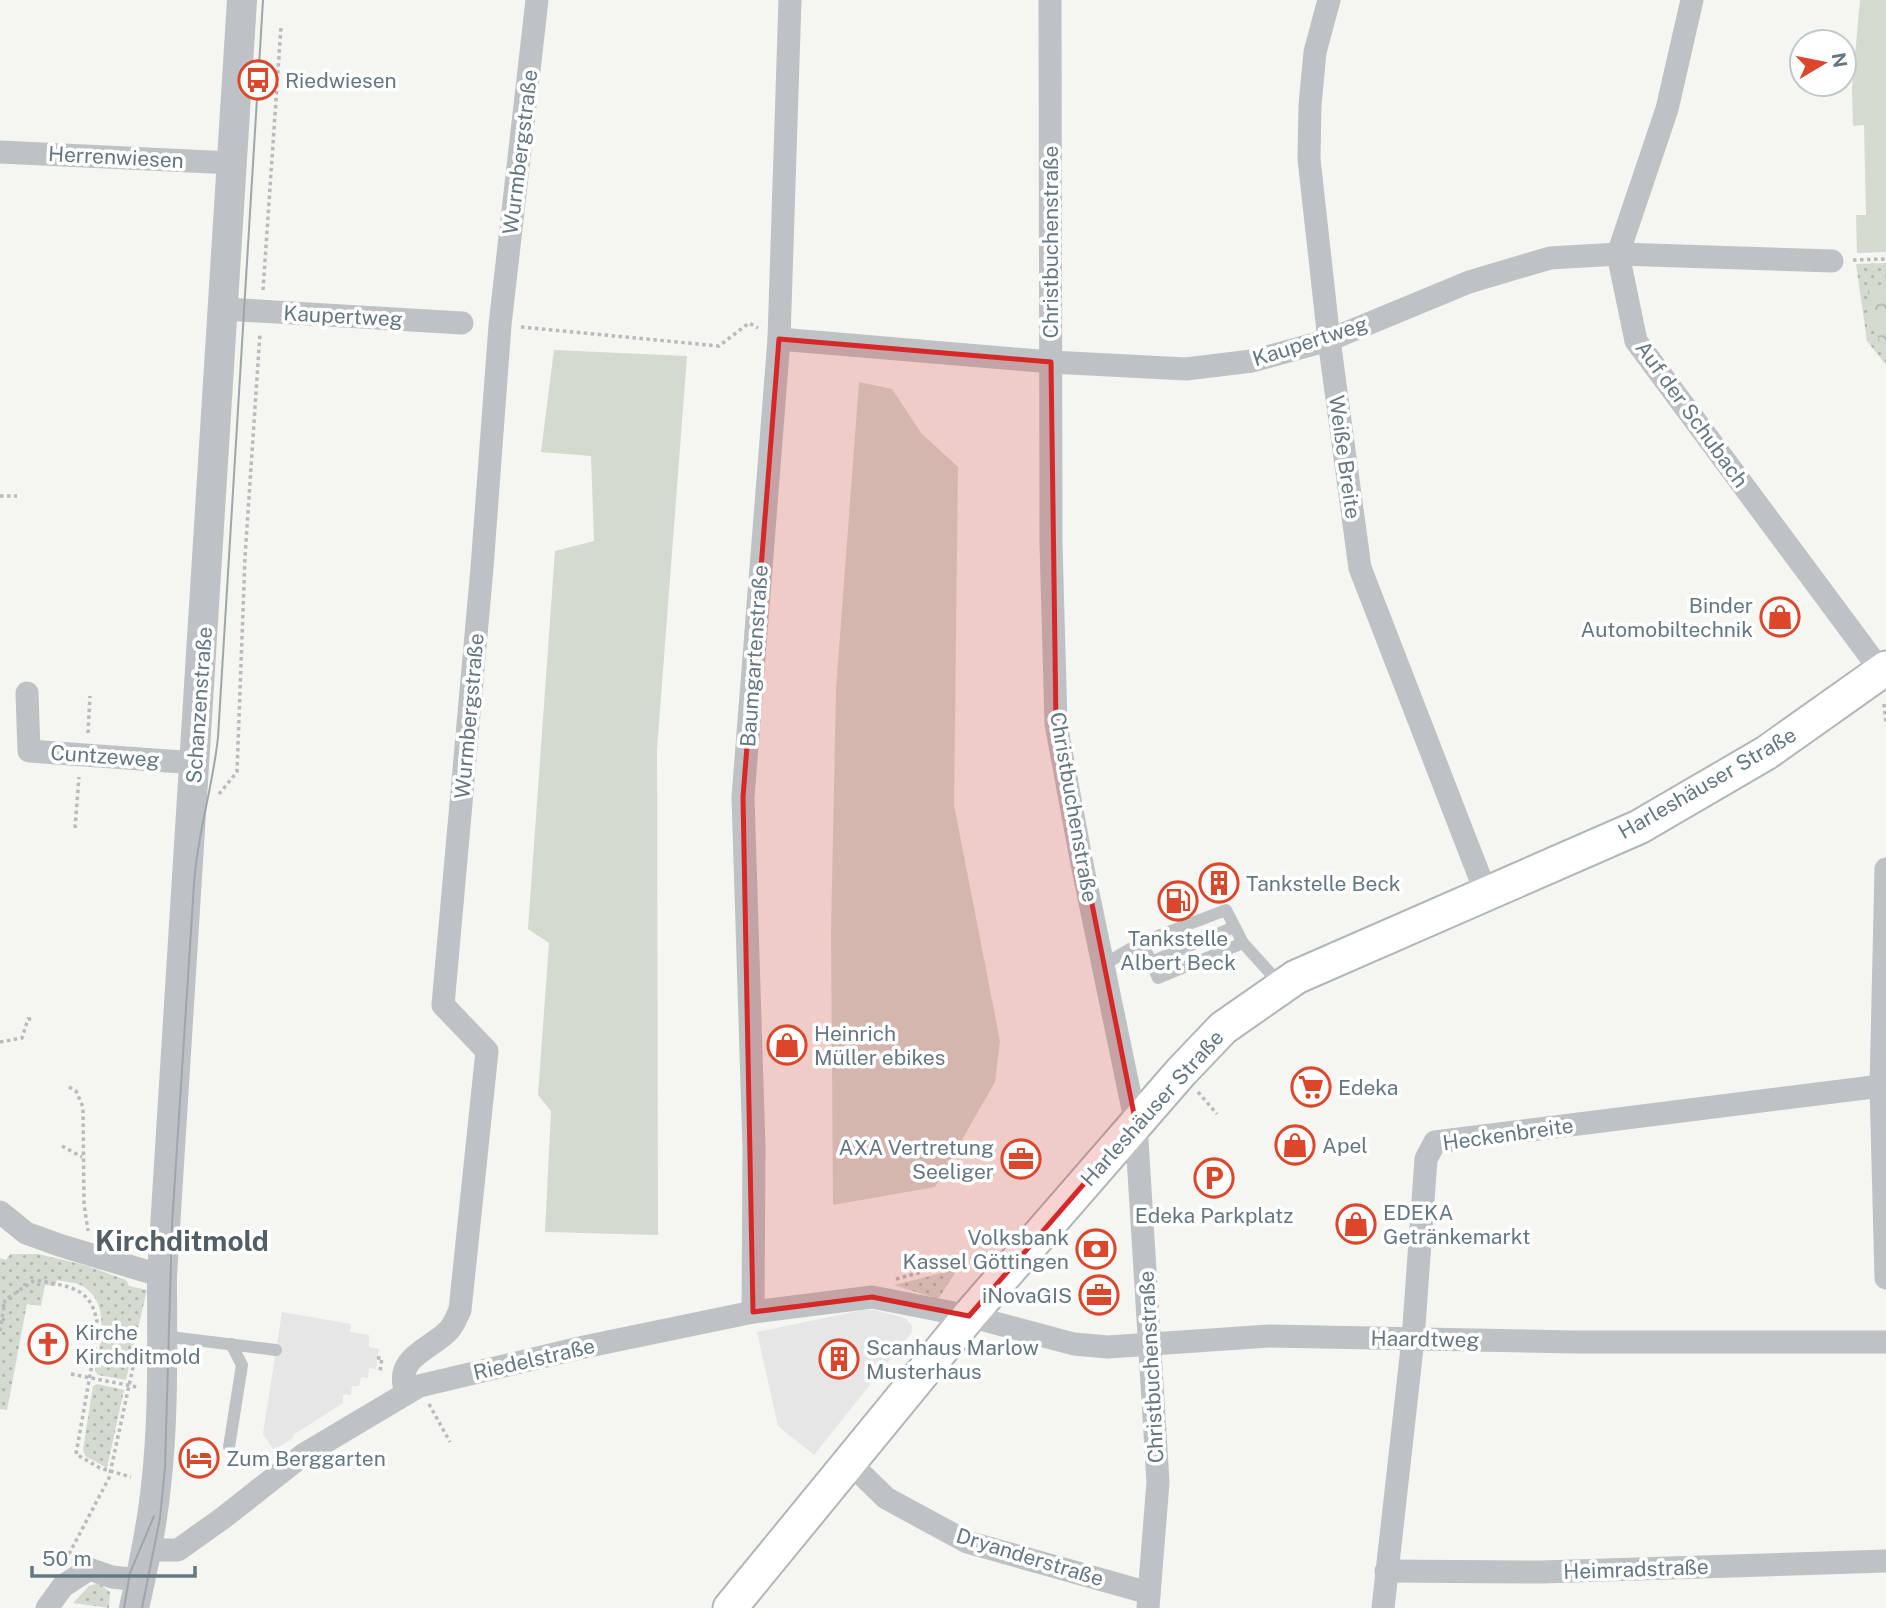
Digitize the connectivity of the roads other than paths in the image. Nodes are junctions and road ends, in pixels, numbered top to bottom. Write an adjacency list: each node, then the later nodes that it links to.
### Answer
1 (242, 0): 8 (street, Schanzenstraße)
2 (537, 0): 40 (street, Wurmbergstraße)
3 (790, 0): 13 (street, Baumgartenstraße)
4 (1050, 0): 15 (street, Christbuchenstraße)
5 (1329, 0): 14 (street, Weiße Breite)
6 (1692, 0): 9 (street)
7 (0, 152): 8 (street, Herrenwiesen)
8 (232, 163): 11 (street, Schanzenstraße)
9 (1618, 254): 10 (street, Kaupertweg); 14 (street, Kaupertweg); 16 (street, Auf der Schubach)
10 (1832, 261)
11 (224, 309): 12 (street, Kaupertweg); 18 (street, Schanzenstraße)
12 (462, 323)
13 (779, 339): 15 (street, Kaupertweg); 32 (street, Baumgartenstraße)
14 (1329, 340): 15 (street, Kaupertweg); 20 (street, Weiße Breite)
15 (1051, 362): 25 (street, Christbuchenstraße)
16 (1884, 670): 20 (main road, Harleshäuser Straße)
17 (27, 693): 18 (street, Cuntzeweg)
18 (195, 763): 30 (street, Schanzenstraße)
19 (1886, 869): 27 (street)
20 (1486, 893): 26 (main road, Harleshäuser Straße)
21 (1234, 927): 22 (lane); 23 (lane); 24 (lane)
22 (1142, 942): 24 (lane); 25 (lane)
23 (1242, 943): 24 (lane); 26 (lane)
24 (1151, 962)
25 (1103, 965): 28 (street, Christbuchenstraße)
26 (1282, 986): 28 (main road, Harleshäuser Straße)
27 (1881, 1086): 31 (street); 35 (street, Heckenbreite)
28 (1136, 1124): 33 (main road, Harleshäuser Straße); 37 (street, Christbuchenstraße)
29 (0, 1212): 30 (street)
30 (162, 1276): 34 (street, Schanzenstraße)
31 (1886, 1278)
32 (754, 1312): 33 (street, Riedelstraße); 40 (street, Riedelstraße)
33 (969, 1316): 37 (street, Haardtweg); 42 (main road, Harleshäuser Straße)
34 (162, 1336): 38 (lane); 43 (street, Schanzenstraße)
35 (1413, 1339): 36 (street, Haardtweg); 37 (street, Haardtweg); 45 (street, Heckenbreite)
36 (1886, 1342)
37 (1148, 1343): 47 (street, Christbuchenstraße)
38 (231, 1344): 39 (lane); 41 (lane)
39 (276, 1350)
40 (412, 1389): 43 (street, Riedelstraße)
41 (229, 1447)
42 (849, 1462): 47 (street, Dryanderstraße); 49 (main road, Harleshäuser Straße)
43 (146, 1549): 46 (street, Schanzenstraße)
44 (1886, 1561): 45 (street, Heimradstraße)
45 (1386, 1571): 50 (street, Heckenbreite)
46 (137, 1594): 48 (street)
47 (1148, 1600)
48 (47, 1608)
49 (730, 1608)
50 (1383, 1608)

